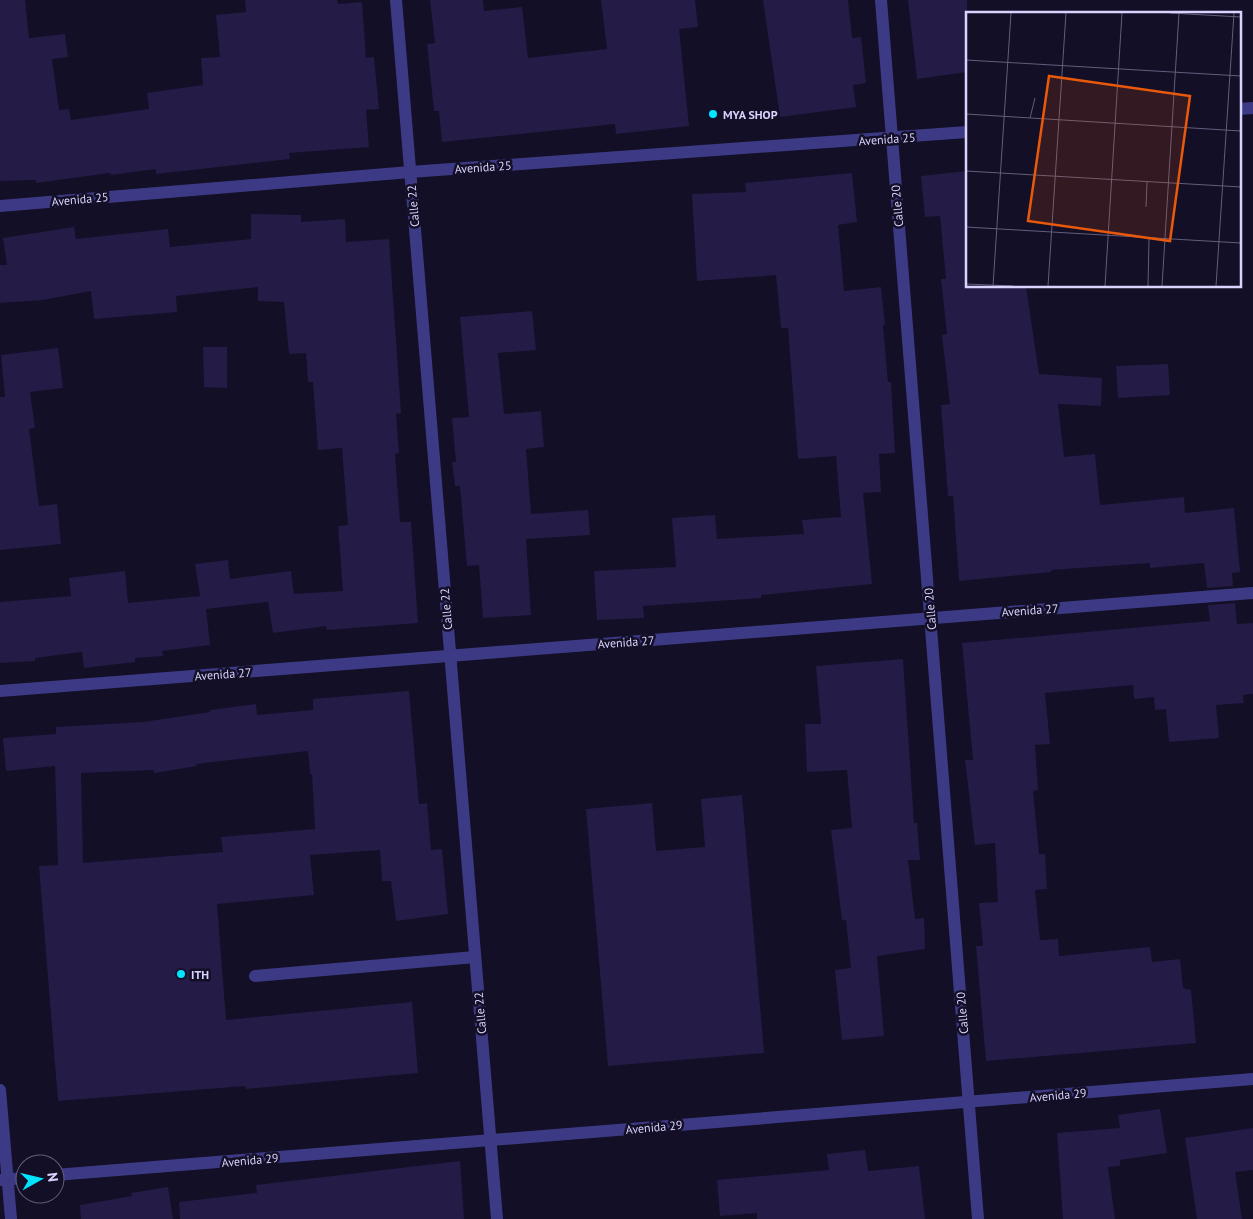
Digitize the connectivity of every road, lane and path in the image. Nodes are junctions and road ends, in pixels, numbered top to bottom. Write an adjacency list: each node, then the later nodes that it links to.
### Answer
1 (396, 0): 7 (street, Calle 22)
2 (881, 0): 6 (street, Calle 20)
3 (1253, 108): 4 (street)
4 (1240, 109)
5 (966, 132): 6 (street, Avenida 25)
6 (892, 138): 7 (street, Avenida 25); 10 (street, Calle 20)
7 (410, 172): 8 (street, Avenida 25); 11 (street, Calle 22)
8 (0, 206)
9 (1253, 593): 10 (street, Avenida 27)
10 (930, 618): 11 (street, Avenida 27); 17 (street, Calle 20)
11 (450, 656): 12 (street, Avenida 27); 13 (street, Calle 22)
12 (0, 691)
13 (475, 957): 14 (street); 18 (street, Calle 22)
14 (256, 976)
15 (1253, 1079): 17 (street, Avenida 29)
16 (0, 1090): 20 (street)
17 (969, 1102): 18 (street, Avenida 29); 23 (street, Calle 20)
18 (490, 1140): 19 (street, Avenida 29); 22 (street, Calle 22)
19 (65, 1174)
20 (4, 1179): 21 (street)
21 (11, 1219)
22 (497, 1219)
23 (978, 1219)

